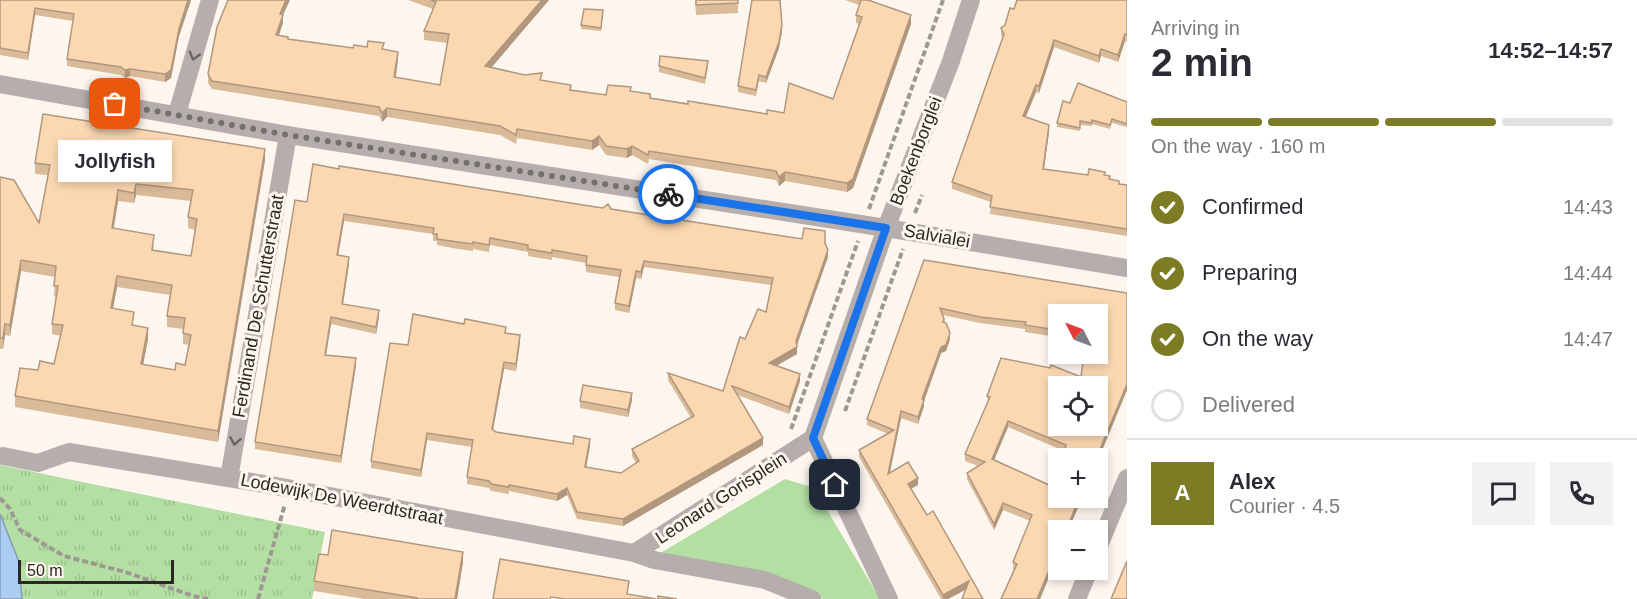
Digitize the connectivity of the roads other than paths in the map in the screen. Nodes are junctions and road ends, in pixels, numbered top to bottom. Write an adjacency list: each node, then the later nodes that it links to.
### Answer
1 (210, 0): 4 (street, one-way to 4)
2 (971, 0): 6 (street, Boekenborglei)
3 (0, 84): 4 (street, Salvialei)
4 (177, 114): 5 (street, Salvialei)
5 (288, 135): 6 (street, Salvialei); 10 (street, Ferdinand De Schutterstraat, one-way to 10)
6 (886, 228): 7 (street, Salvialei); 8 (street, Boekenborglei)
7 (1127, 268)
8 (813, 438): 13 (street, Leonard Gorisplein); 16 (street)
9 (3, 456): 10 (street, Lodewijk De Weerdtstraat)
10 (229, 478): 13 (street, Lodewijk De Weerdtstraat)
11 (1127, 478): 12 (street)
12 (1108, 524)
13 (634, 554): 15 (street, Leonard Gorisplein)
14 (1085, 580): 17 (street)
15 (812, 599)
16 (889, 599)
17 (1077, 599)

